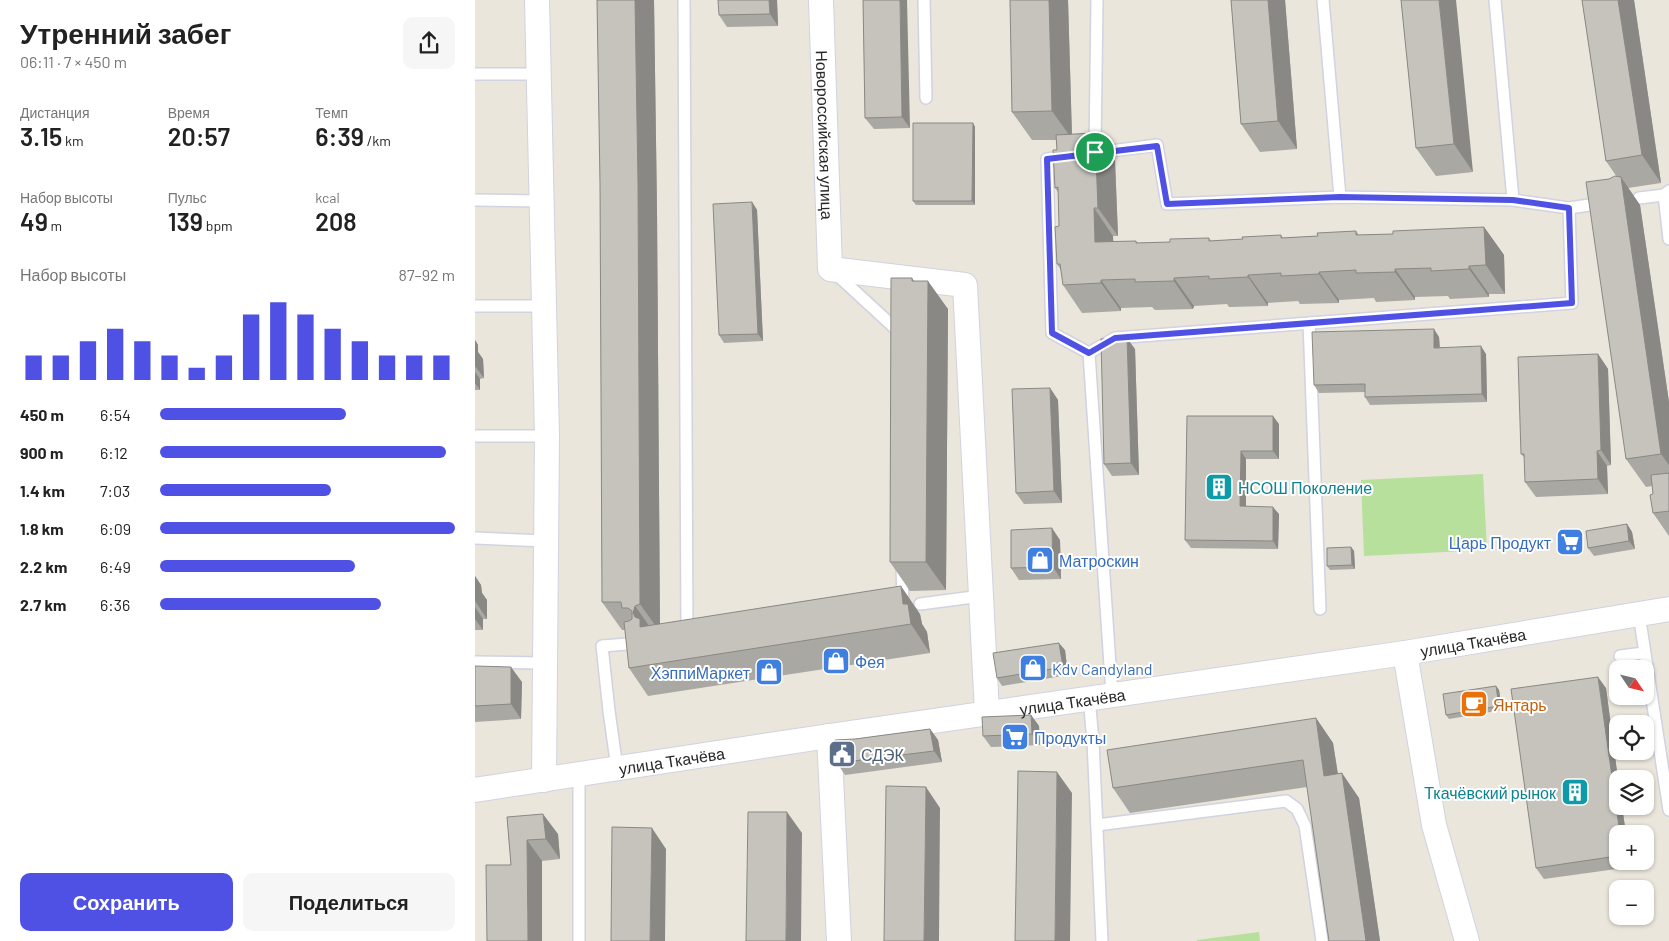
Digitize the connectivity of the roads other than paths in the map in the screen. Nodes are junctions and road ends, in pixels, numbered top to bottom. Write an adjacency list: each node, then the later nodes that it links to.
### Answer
1 (537, 0): 9 (street)
2 (684, 0): 36 (lane)
3 (821, 0): 21 (street, Новороссийская улица)
4 (924, 0): 10 (lane)
5 (1097, 0): 11 (lane)
6 (1323, 0): 13 (lane)
7 (1495, 0): 16 (lane)
8 (475, 74): 9 (lane)
9 (539, 74): 17 (street)
10 (926, 98)
11 (1086, 154): 13 (lane); 26 (lane)
12 (1667, 193): 14 (lane); 20 (lane)
13 (1340, 197): 16 (lane)
14 (1639, 198)
15 (475, 200): 17 (lane)
16 (1513, 200): 19 (lane)
17 (542, 201): 23 (street)
18 (1618, 201): 19 (lane)
19 (1569, 208): 24 (lane)
20 (1669, 239)
21 (830, 269): 25 (lane); 32 (street)
22 (475, 306): 23 (lane)
23 (544, 306): 28 (street)
24 (1309, 323): 26 (lane); 34 (lane)
25 (898, 350)
26 (1089, 353): 43 (lane)
27 (475, 436): 28 (lane)
28 (547, 436): 30 (street)
29 (475, 538): 30 (lane)
30 (546, 541): 42 (street)
31 (902, 557): 32 (lane)
32 (981, 596): 45 (street)
33 (1669, 608): 35 (street, улица Ткачёва)
34 (1320, 609)
35 (1639, 614): 38 (street, улица Ткачёва); 39 (lane)
36 (674, 638)
37 (645, 643): 47 (lane)
38 (1405, 653): 43 (street, улица Ткачёва); 57 (street)
39 (1645, 653): 40 (lane); 51 (lane)
40 (1620, 656)
41 (475, 662): 42 (lane)
42 (545, 663): 49 (street)
43 (1112, 695): 44 (street, улица Ткачёва)
44 (1089, 698): 45 (street, улица Ткачёва); 52 (lane)
45 (987, 713): 46 (street, улица Ткачёва)
46 (829, 736): 47 (street, улица Ткачёва); 54 (street)
47 (617, 768): 48 (street, улица Ткачёва)
48 (579, 774): 49 (street, улица Ткачёва); 53 (lane)
49 (544, 780): 50 (street, улица Ткачёва)
50 (475, 790)
51 (1669, 810)
52 (1097, 825): 55 (lane); 56 (lane)
53 (579, 941)
54 (839, 941)
55 (1102, 941)
56 (1322, 941)
57 (1467, 941)

